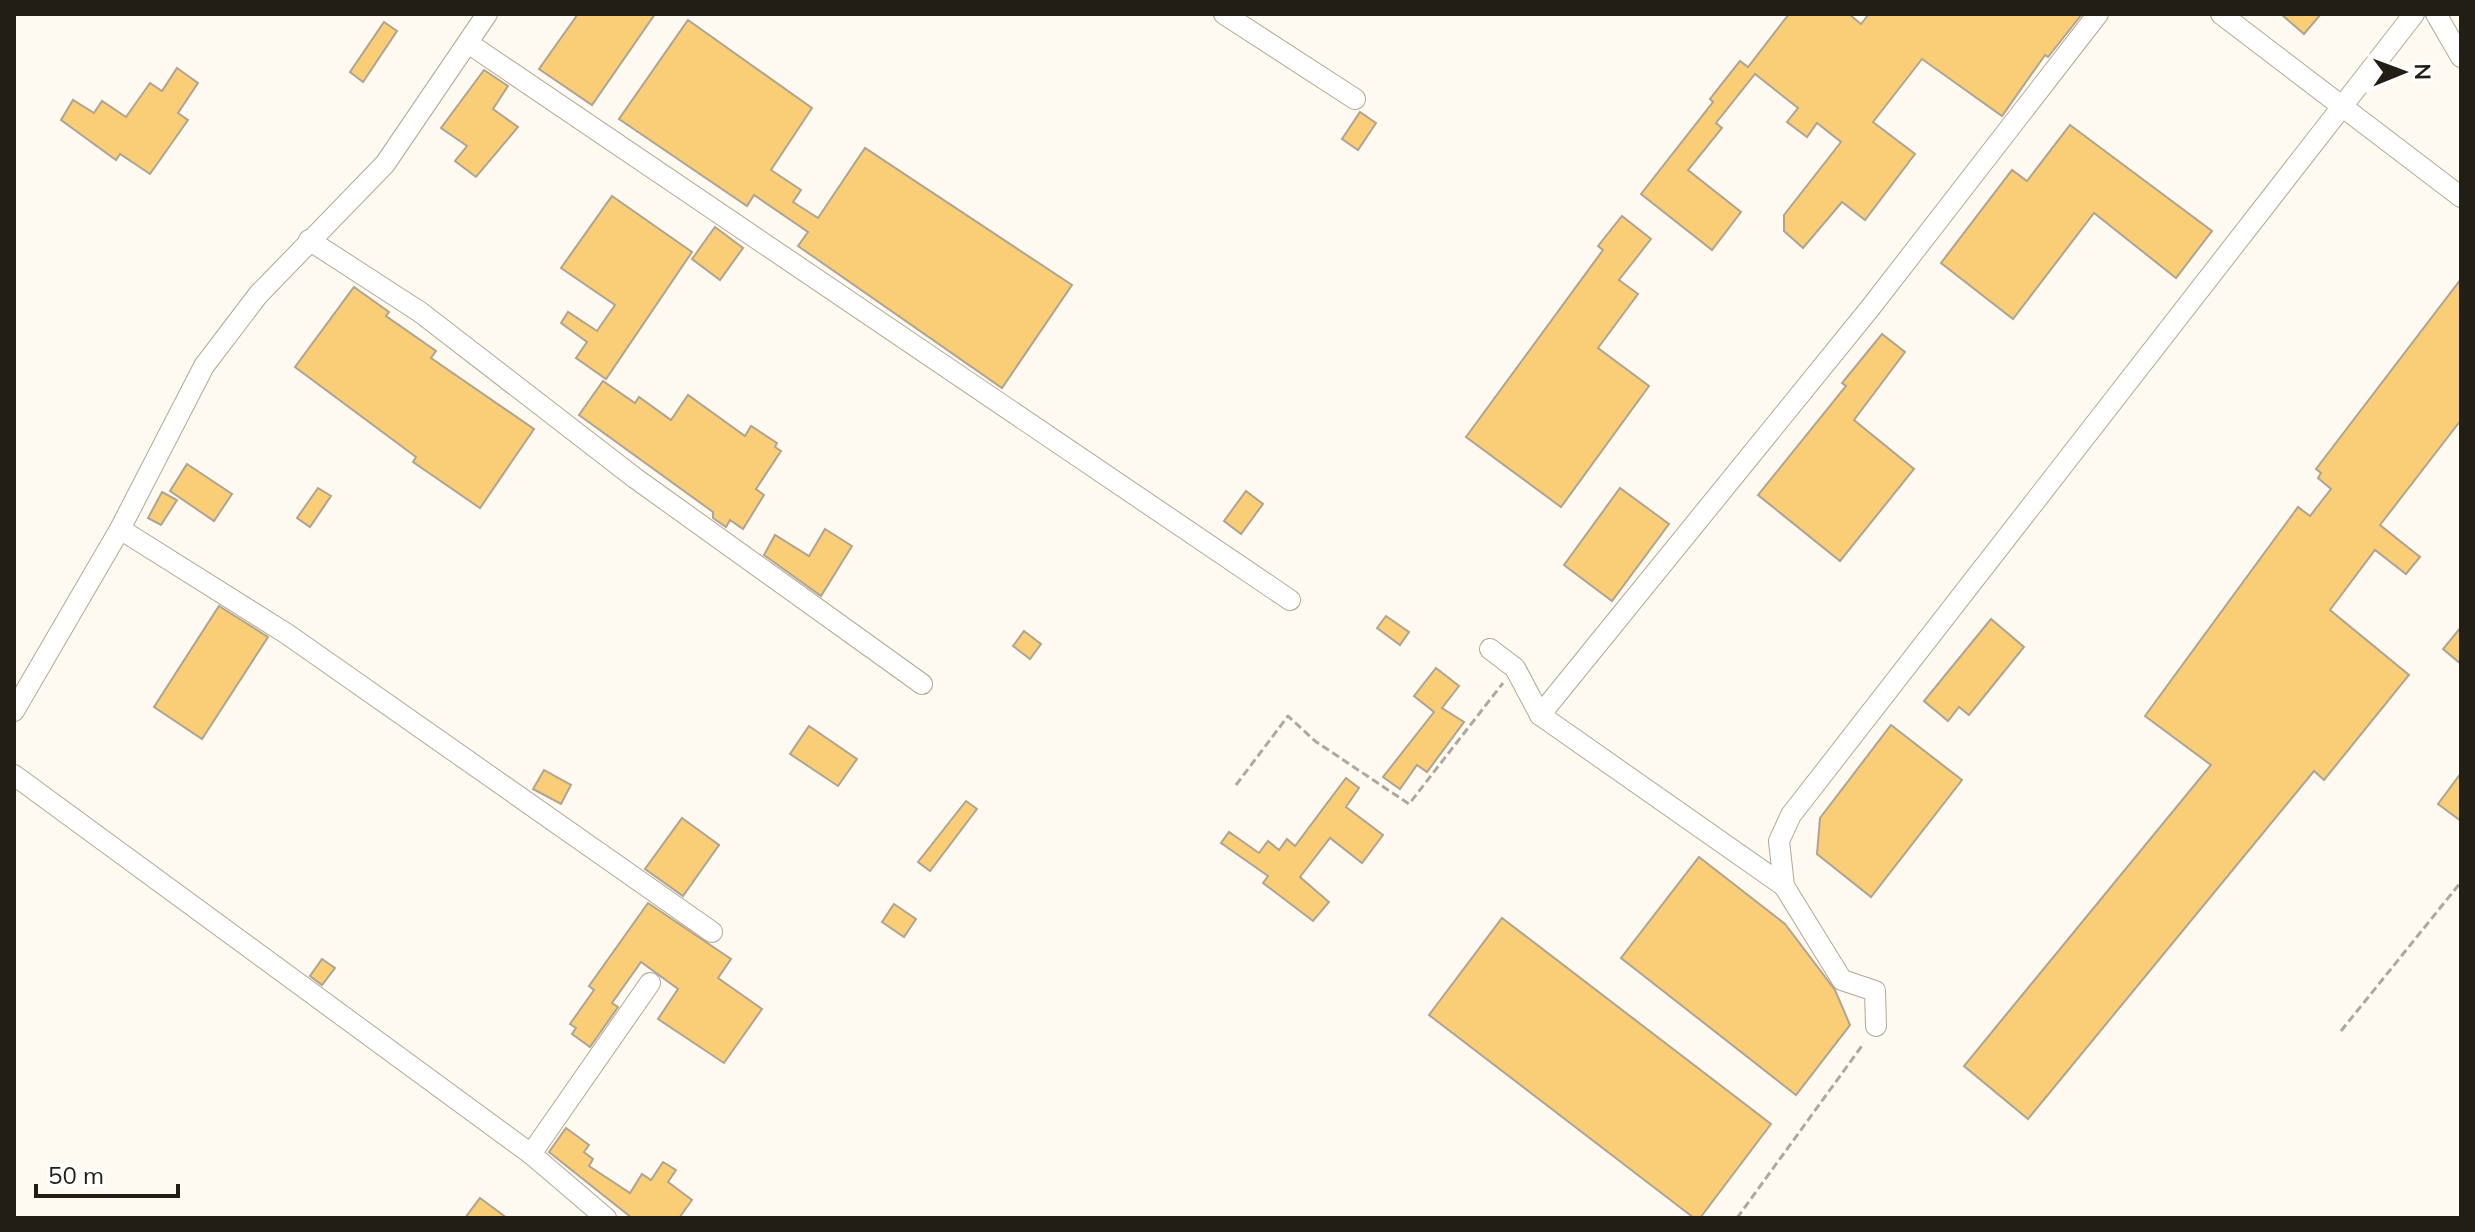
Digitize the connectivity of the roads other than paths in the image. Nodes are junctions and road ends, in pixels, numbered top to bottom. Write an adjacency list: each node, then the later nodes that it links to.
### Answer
1 (487, 14): 7 (street)
2 (1224, 14): 9 (street)
3 (2098, 14): 18 (street)
4 (2221, 14): 10 (street)
5 (2414, 14): 10 (street)
6 (2436, 14): 8 (street)
7 (468, 43): 12 (street); 14 (street)
8 (2461, 57)
9 (1355, 99)
10 (2341, 106): 11 (street); 20 (street)
11 (2461, 197)
12 (309, 240): 13 (street); 16 (street)
13 (120, 529): 17 (street); 21 (street)
14 (1290, 600)
15 (1490, 649): 18 (street)
16 (922, 684)
17 (14, 711)
18 (1540, 715): 20 (street)
19 (14, 775): 24 (street)
20 (1784, 886): 23 (street)
21 (712, 932)
22 (650, 983): 24 (street)
23 (1876, 1026)
24 (531, 1154): 25 (street)
25 (606, 1218)

